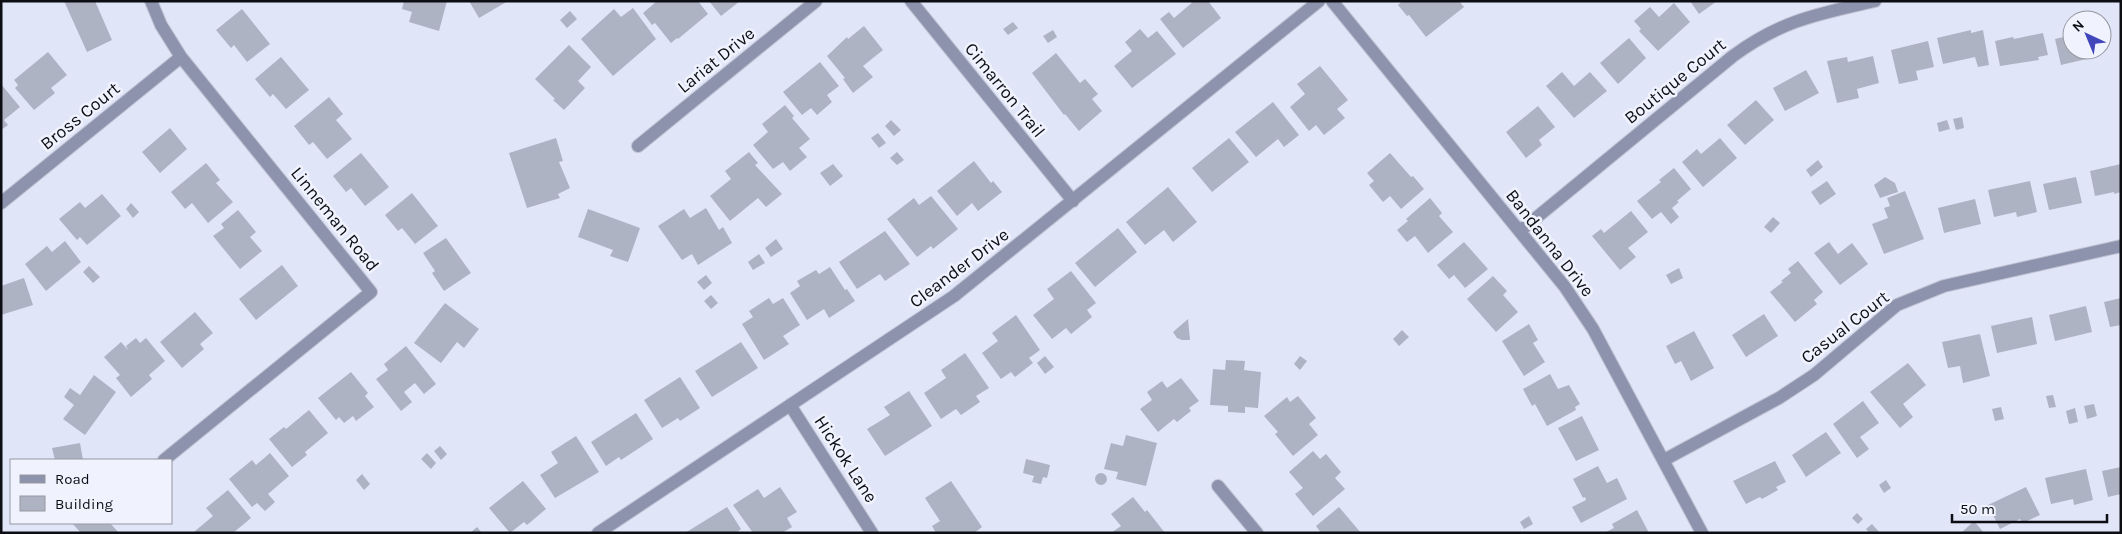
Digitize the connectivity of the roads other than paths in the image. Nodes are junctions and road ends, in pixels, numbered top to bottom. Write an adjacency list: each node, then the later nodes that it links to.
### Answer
1 (151, 1): 7 (street, Linneman Road)
2 (816, 1): 8 (street, Lariat Drive)
3 (911, 1): 9 (street, Cimarron Trail)
4 (1319, 1): 9 (street, Cleander Drive)
5 (1332, 1): 11 (street, Bandanna Drive)
6 (1875, 1): 11 (street, Boutique Court)
7 (180, 57): 10 (street, Bross Court); 14 (street, Linneman Road)
8 (638, 146)
9 (1073, 201): 13 (street, Cleander Drive)
10 (1, 203)
11 (1520, 231): 15 (street, Bandanna Drive)
12 (2121, 246): 15 (street, Casual Court)
13 (790, 405): 17 (street, Cleander Drive); 18 (street, Hickok Lane)
14 (165, 459)
15 (1664, 460): 20 (street, Bandanna Drive)
16 (1218, 486): 19 (street)
17 (598, 533)
18 (872, 533)
19 (1257, 533)
20 (1702, 533)

